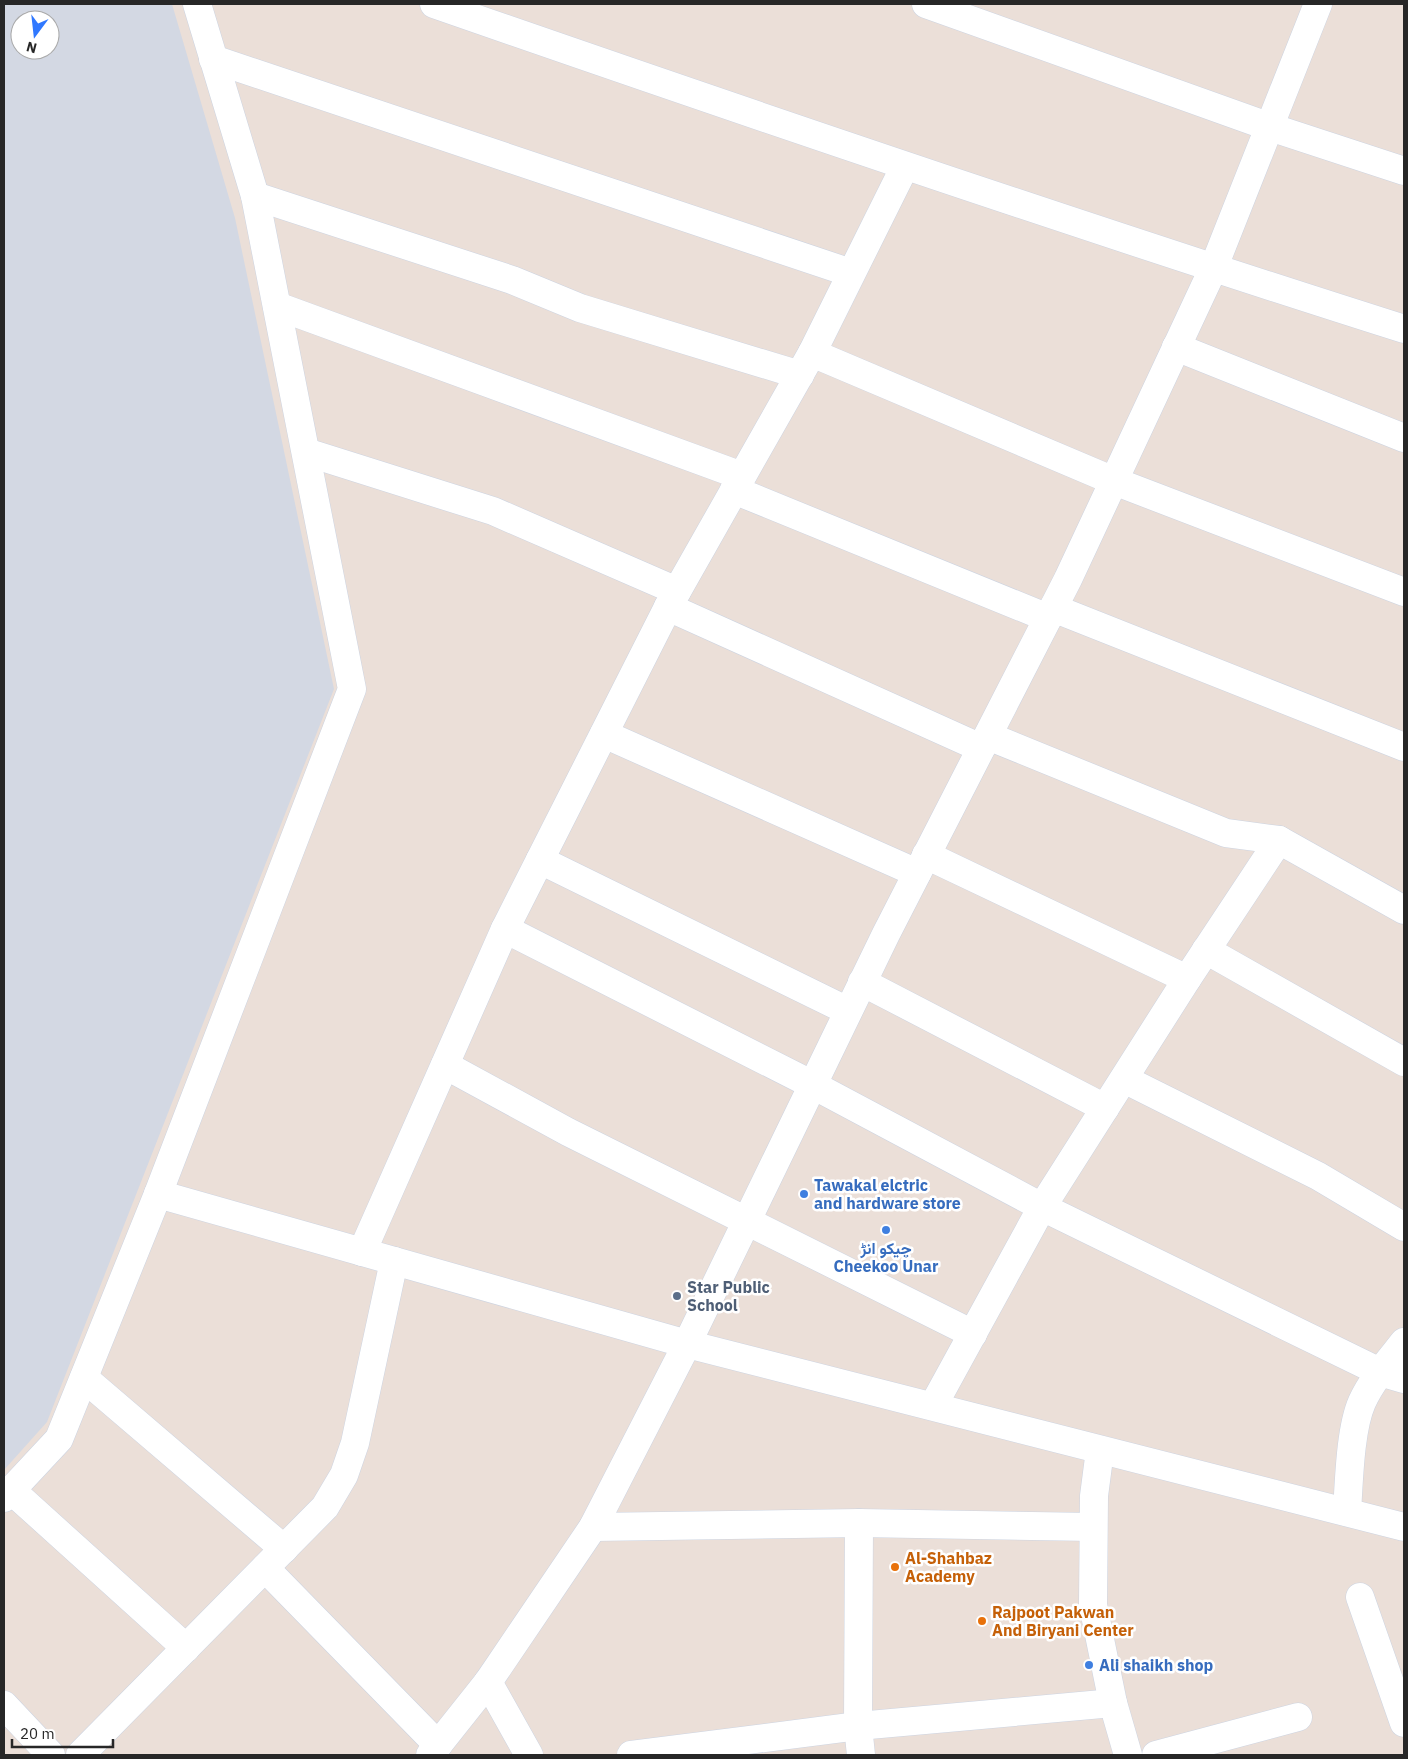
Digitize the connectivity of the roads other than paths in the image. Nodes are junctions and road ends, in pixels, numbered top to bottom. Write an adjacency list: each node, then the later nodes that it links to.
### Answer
1 (196, 4): 5 (street)
2 (434, 4): 7 (street)
3 (926, 4): 6 (street)
4 (1318, 4): 6 (street)
5 (214, 59): 9 (street); 11 (street)
6 (1270, 127): 8 (street); 10 (street)
7 (905, 166): 10 (street); 11 (street)
8 (1404, 171)
9 (256, 196): 12 (street); 15 (street)
10 (1213, 268): 13 (street); 14 (street)
11 (851, 273): 15 (street)
12 (277, 306): 17 (street); 19 (street)
13 (1404, 329)
14 (1176, 347): 16 (street); 18 (street)
15 (806, 364): 18 (street); 19 (street)
16 (1404, 438)
17 (306, 452): 21 (street); 40 (street)
18 (1114, 481): 20 (street); 22 (street)
19 (738, 483): 21 (street); 22 (street)
20 (1404, 592)
21 (672, 599): 23 (street); 24 (street)
22 (1051, 613): 24 (street); 25 (street)
23 (604, 734): 27 (street); 28 (street)
24 (984, 742): 26 (street); 28 (street)
25 (1404, 747)
26 (1279, 840): 29 (street); 31 (street)
27 (540, 860): 30 (street); 34 (street)
28 (922, 864): 32 (street); 33 (street)
29 (1404, 910)
30 (505, 929): 36 (street); 38 (street)
31 (1206, 950): 32 (street); 35 (street)
32 (1186, 979): 37 (street)
33 (862, 982): 34 (street); 39 (street)
34 (848, 1011): 38 (street)
35 (1404, 1062)
36 (445, 1065): 42 (street); 44 (street)
37 (1124, 1079): 39 (street); 43 (street)
38 (813, 1085): 41 (street); 42 (street)
39 (1105, 1108): 41 (street)
40 (158, 1194): 44 (street); 50 (street)
41 (1042, 1207): 46 (street); 49 (street)
42 (747, 1220): 46 (street); 48 (street)
43 (1404, 1227)
44 (362, 1252): 45 (street)
45 (394, 1261): 48 (street); 59 (street)
46 (973, 1334): 51 (street)
47 (1404, 1342): 49 (street)
48 (688, 1344): 51 (street); 56 (street)
49 (1392, 1376): 54 (street)
50 (84, 1378): 53 (street); 59 (street)
51 (933, 1406): 52 (street)
52 (1100, 1450): 54 (street); 57 (street)
53 (7, 1494): 61 (street)
54 (1346, 1512): 58 (street)
55 (859, 1523): 56 (street); 57 (street); 67 (street)
56 (593, 1527): 62 (street)
57 (1093, 1527): 63 (street)
58 (1404, 1527)
59 (274, 1559): 61 (street); 68 (street)
60 (1360, 1598): 66 (street)
61 (186, 1648): 70 (street)
62 (488, 1682): 68 (street); 71 (street)
63 (1113, 1703): 67 (street); 74 (street)
64 (4, 1705): 69 (street)
65 (1298, 1717): 75 (street)
66 (1404, 1723)
67 (858, 1726): 72 (street); 73 (street)
68 (434, 1750)
69 (51, 1755)
70 (80, 1755)
71 (529, 1755)
72 (631, 1755)
73 (861, 1755)
74 (1128, 1755)
75 (1156, 1755)

